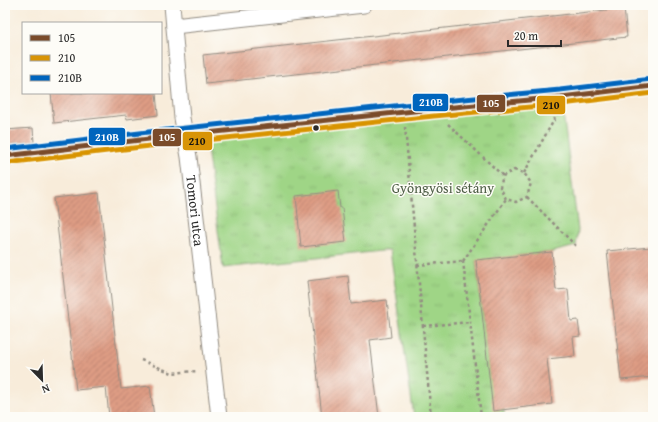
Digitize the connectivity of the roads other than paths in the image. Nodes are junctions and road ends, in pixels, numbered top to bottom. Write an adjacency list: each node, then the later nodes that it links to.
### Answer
1 (172, 5): 3 (street, Tomori utca)
2 (364, 5): 3 (street)
3 (174, 26): 5 (street, Tomori utca)
4 (653, 86): 5 (street)
5 (185, 135): 6 (street); 7 (street, Tomori utca)
6 (5, 156)
7 (220, 417)

